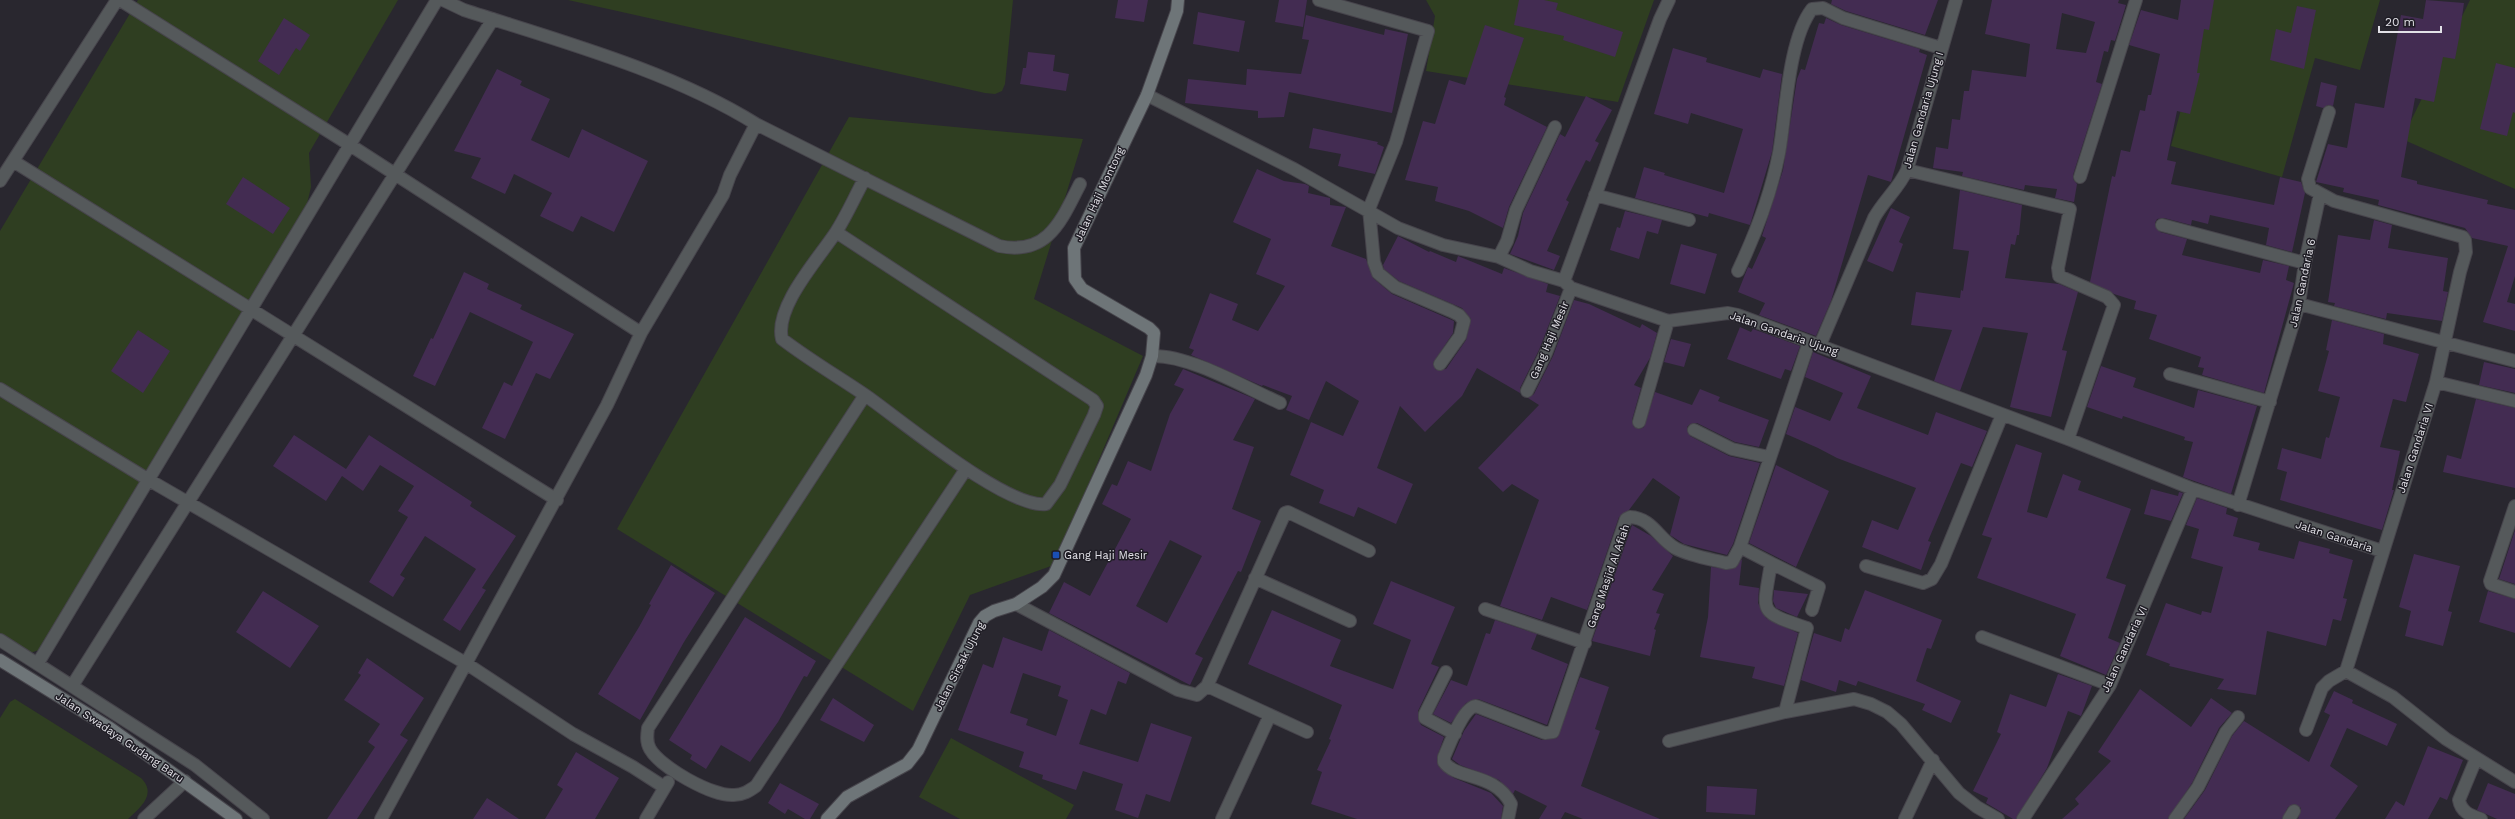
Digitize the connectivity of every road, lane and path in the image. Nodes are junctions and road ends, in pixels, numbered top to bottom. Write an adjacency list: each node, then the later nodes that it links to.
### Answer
1 (117, 0): 18 (street)
2 (120, 0): 17 (street)
3 (436, 0): 17 (street)
4 (443, 0): 11 (street)
5 (1178, 0): 13 (street, Jalan Haji Montong)
6 (1319, 0): 27 (street)
7 (1669, 0): 26 (street)
8 (1956, 0): 12 (street, Jalan Gandaria Ujung I)
9 (2136, 0): 21 (street)
10 (1824, 4): 12 (street); 33 (street)
11 (493, 19): 15 (street); 20 (street)
12 (1941, 48): 19 (street, Jalan Gandaria Ujung I)
13 (1147, 95): 27 (street, Jalan Gandaria Ujung); 42 (street, Jalan Haji Montong)
14 (2329, 112): 25 (street)
15 (756, 124): 22 (street); 38 (street)
16 (1555, 126): 31 (street)
17 (350, 145): 20 (street); 36 (street)
18 (13, 161): 23 (street); 36 (street)
19 (1907, 170): 41 (street, Jalan Gandaria Ujung I); 56 (street)
20 (395, 174): 38 (street); 39 (street)
21 (2080, 177)
22 (865, 178): 24 (street); 30 (street)
23 (0, 182)
24 (1080, 184)
25 (2320, 194): 32 (street, Jalan Gandaria 6); 40 (street, Jalan Gandaria VI)
26 (1595, 195): 28 (street); 34 (street)
27 (1369, 210): 31 (street, Jalan Gandaria Ujung); 44 (street)
28 (1689, 220)
29 (2162, 226): 32 (street)
30 (836, 232): 49 (street); 58 (street)
31 (1499, 257): 34 (street, Jalan Gandaria Ujung)
32 (2305, 263): 35 (street, Jalan Gandaria 6)
33 (1738, 271)
34 (1567, 285): 37 (street, Jalan Gandaria Ujung); 48 (street, Gang Haji Mesir)
35 (2299, 304): 40 (street); 51 (street, Jalan Gandaria 6)
36 (251, 310): 39 (street); 59 (street)
37 (1668, 321): 41 (street, Jalan Gandaria Ujung); 54 (street)
38 (641, 333): 61 (street)
39 (293, 336): 61 (street); 62 (street)
40 (2444, 343): 43 (street); 46 (street, Jalan Gandaria VI)
41 (1815, 344): 53 (street, Jalan Gandaria Ujung); 57 (street, Gang Masjid Al Afiah)
42 (1152, 356): 52 (street); 72 (street, Jalan Sirsak Ujung)
43 (2515, 361)
44 (1440, 364)
45 (2170, 374): 51 (street)
46 (2436, 382): 50 (street); 67 (street, Jalan Gandaria VI)
47 (0, 389): 59 (street)
48 (1527, 391)
49 (865, 395): 58 (street); 96 (street)
50 (2515, 401)
51 (2270, 402): 63 (street, Jalan Gandaria 6)
52 (1280, 403)
53 (2002, 415): 56 (street, Jalan Gandaria); 69 (street)
54 (1639, 422)
55 (1694, 430): 57 (street)
56 (2068, 439): 60 (street, Jalan Gandaria)
57 (1769, 457): 65 (street, Gang Masjid Al Afiah)
58 (966, 469): 96 (street)
59 (149, 480): 62 (street); 80 (street)
60 (2193, 489): 63 (street, Jalan Gandaria); 84 (street, Jalan Gandaria VI)
61 (556, 500): 81 (street)
62 (188, 502): 81 (street); 85 (street)
63 (2238, 505): 67 (street, Jalan Gandaria)
64 (2515, 506): 71 (street)
65 (1740, 547): 68 (street); 78 (street, Gang Masjid Al Afiah)
66 (1369, 551): 70 (street)
67 (2382, 551): 82 (street, Jalan Gandaria)
68 (1771, 563): 74 (street); 87 (street)
69 (1866, 566)
70 (1255, 578): 75 (street); 86 (street)
71 (2515, 592)
72 (1016, 604): 86 (street); 105 (street, Jalan Sirsak Ujung)
73 (1485, 609): 78 (street)
74 (1812, 610)
75 (1350, 621)
76 (1982, 637): 84 (street)
77 (0, 640): 80 (street)
78 (1585, 643): 92 (street, Gang Masjid Al Afiah)
79 (0, 660): 97 (street, Jalan Swadaya Gudang Baru)
80 (38, 663): 85 (street)
81 (466, 664): 99 (street); 103 (street)
82 (2346, 671): 90 (street); 94 (street)
83 (1446, 672): 92 (street)
84 (2110, 685): 110 (street, Jalan Gandaria VI)
85 (72, 686): 102 (street)
86 (1207, 686): 88 (street)
87 (1785, 712): 93 (street); 95 (street)
88 (1270, 715): 91 (street); 106 (street)
89 (2238, 717): 111 (street)
90 (2306, 730)
91 (1307, 732)
92 (1455, 734): 107 (street, Gang Masjid Al Afiah)
93 (1669, 741)
94 (2476, 759): 98 (street); 112 (street)
95 (1933, 760): 108 (street); 109 (street)
96 (675, 773): 99 (street)
97 (185, 781): 100 (street); 101 (street, Jalan Swadaya Gudang Baru)
98 (2515, 782)
99 (664, 787): 104 (street)
100 (144, 819)
101 (236, 819)
102 (263, 819)
103 (381, 819)
104 (646, 819)
105 (827, 819)
106 (1222, 819)
107 (1508, 819)
108 (1905, 819)
109 (1998, 819)
110 (2023, 819)
111 (2175, 819)
112 (2481, 819)

